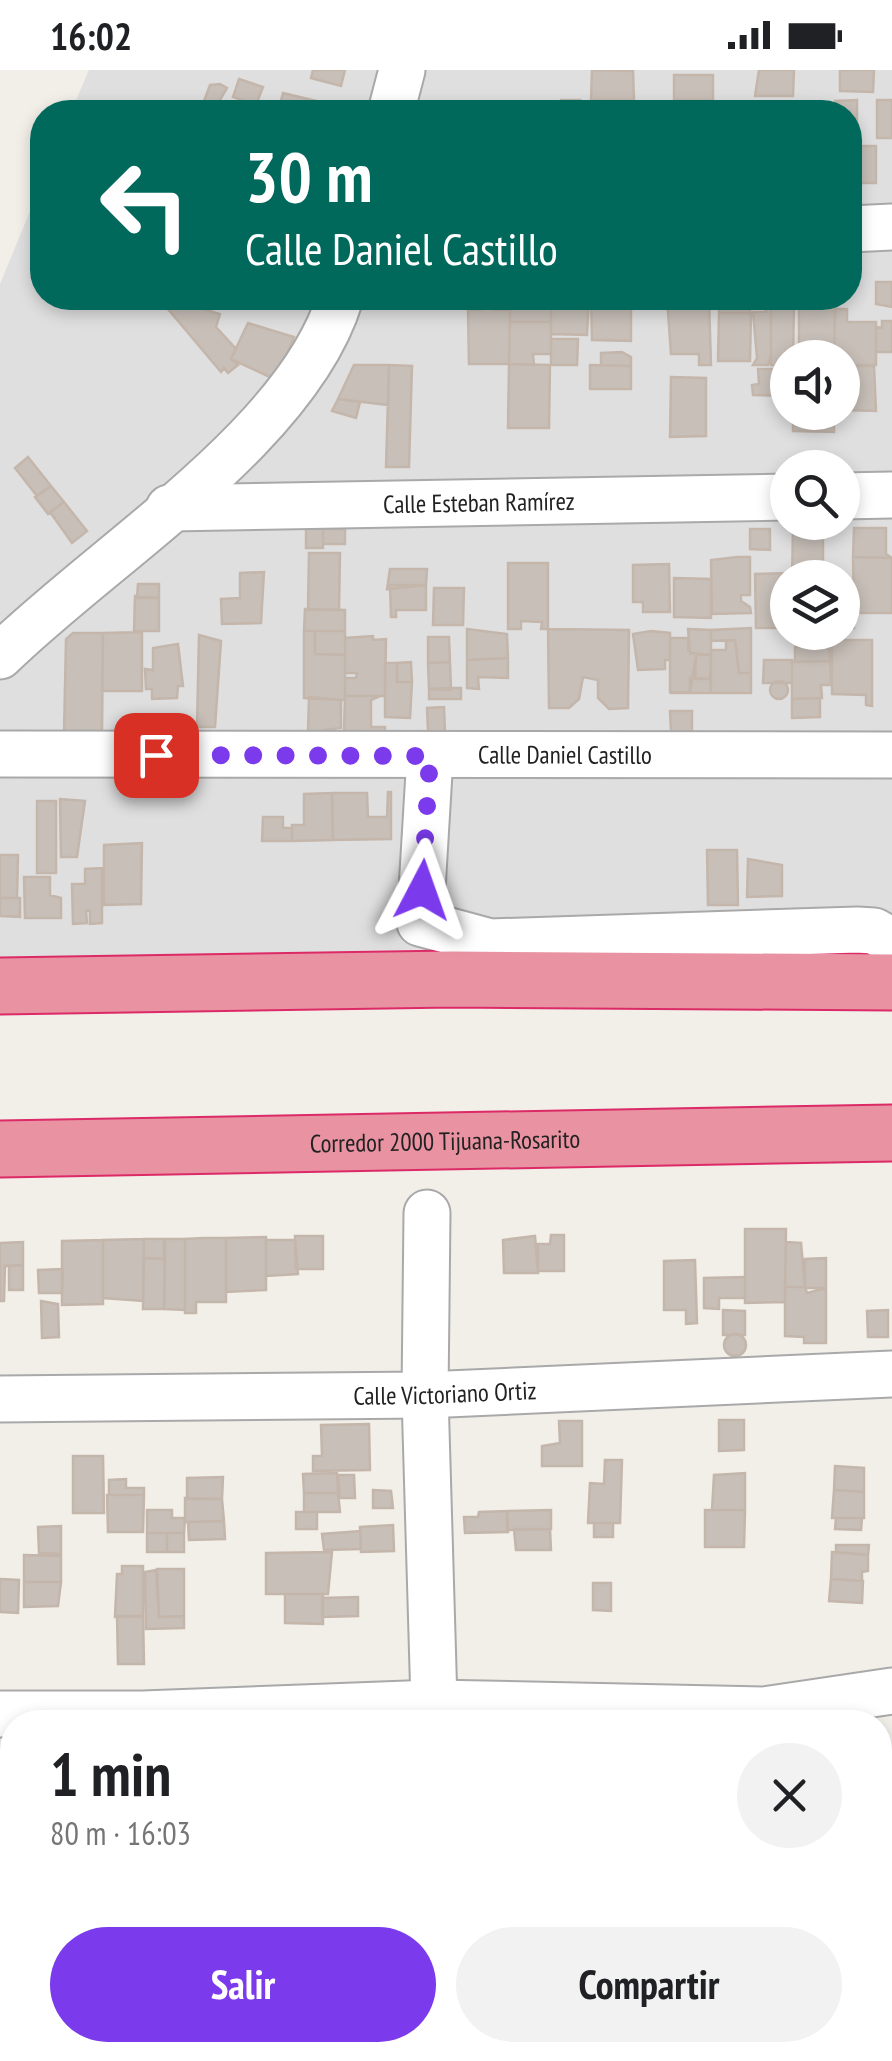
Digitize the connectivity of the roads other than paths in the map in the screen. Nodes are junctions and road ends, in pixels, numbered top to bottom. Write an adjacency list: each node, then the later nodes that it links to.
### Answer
1 (402, 70): 2 (street)
2 (394, 100)
3 (892, 227): 4 (street)
4 (862, 228)
5 (336, 310): 9 (street)
6 (892, 495): 7 (street)
7 (860, 496)
8 (770, 497): 9 (street, Calle Esteban Ramírez)
9 (169, 508): 10 (street)
10 (0, 656)
11 (0, 754): 13 (street, Calle Daniel Castillo)
12 (892, 755): 13 (street, Calle Daniel Castillo)
13 (430, 756): 14 (street)
14 (887, 933): 15 (highway)
15 (792, 982): 16 (highway); 17 (highway)
16 (892, 982)
17 (0, 986)
18 (892, 1133): 19 (highway, Corredor 2000 Tijuana-Rosarito)
19 (0, 1149)
20 (427, 1213): 22 (street)
21 (892, 1374): 22 (street, Calle Victoriano Ortiz)
22 (425, 1395): 23 (street, Calle Victoriano Ortiz); 25 (street)
23 (0, 1399)
24 (892, 1691): 25 (street)
25 (434, 1703): 26 (street)
26 (249, 1710)

